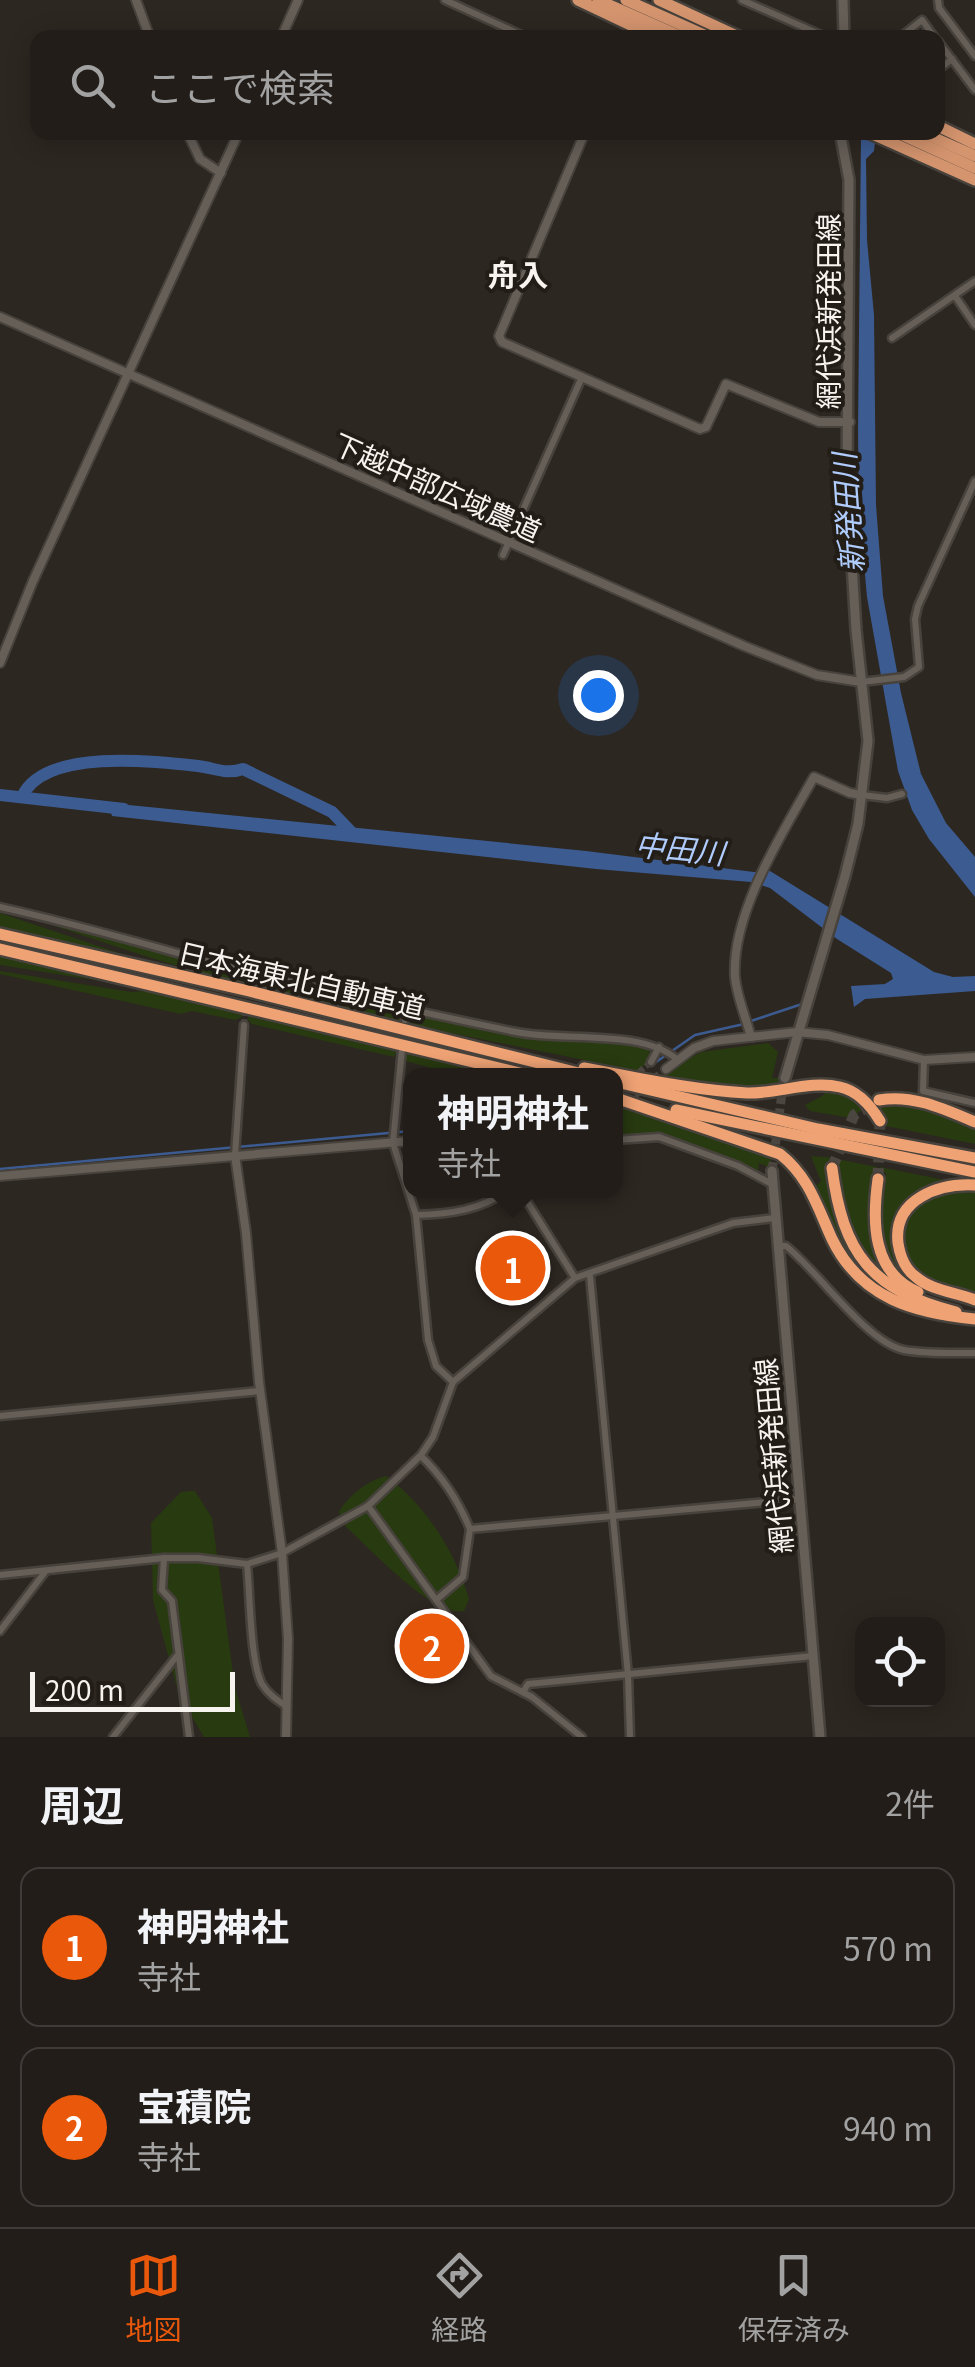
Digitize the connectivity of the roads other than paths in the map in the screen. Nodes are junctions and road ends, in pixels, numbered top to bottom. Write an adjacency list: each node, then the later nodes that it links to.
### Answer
1 (136, 0): 11 (street)
2 (298, 0): 12 (street)
3 (445, 0): 13 (street)
4 (578, 0): 14 (highway)
5 (598, 0): 15 (highway)
6 (626, 0): 16 (highway)
7 (659, 0): 17 (highway)
8 (843, 0): 19 (main road)
9 (938, 0): 23 (street)
10 (747, 1): 18 (street)
11 (147, 30)
12 (285, 30)
13 (511, 30)
14 (628, 30)
15 (666, 30)
16 (693, 30)
17 (724, 30)
18 (810, 30)
19 (844, 30)
20 (909, 30): 21 (street)
21 (929, 30)
22 (945, 50): 24 (street)
23 (975, 56)
24 (952, 59): 25 (street); 26 (street)
25 (945, 64)
26 (975, 89)
27 (945, 129): 35 (highway)
28 (191, 140): 38 (street)
29 (235, 140): 38 (street)
30 (582, 140): 46 (street)
31 (841, 140): 47 (main road, 網代浜新発田線)
32 (884, 140): 39 (highway)
33 (914, 140): 37 (highway)
34 (940, 140): 36 (highway)
35 (973, 140)
36 (975, 156)
37 (975, 168)
38 (221, 173): 45 (street)
39 (975, 180)
40 (975, 282): 41 (street)
41 (955, 296): 43 (street); 44 (street)
42 (0, 317): 45 (street, 下越中部広域農道)
43 (975, 324)
44 (892, 338)
45 (127, 374): 49 (street, 下越中部広域農道); 51 (street)
46 (582, 376): 47 (street); 49 (street)
47 (850, 422): 52 (main road, 網代浜新発田線)
48 (975, 480): 52 (street)
49 (510, 542): 50 (street); 52 (street, 下越中部広域農道)
50 (504, 555)
51 (0, 663)
52 (861, 682): 54 (main road, 網代浜新発田線)
53 (902, 794): 54 (street)
54 (862, 795): 61 (main road, 網代浜新発田線); 62 (street)
55 (0, 907): 58 (street)
56 (0, 934): 65 (highway, 日本海東北自動車道)
57 (0, 949): 70 (highway, 日本海東北自動車道)
58 (406, 1009): 59 (street); 63 (street)
59 (405, 1020)
60 (244, 1025): 86 (street)
61 (797, 1032): 62 (street); 68 (street); 75 (main road, 網代浜新発田線)
62 (751, 1037): 67 (street)
63 (659, 1047): 67 (street); 69 (street)
64 (402, 1048): 85 (street)
65 (492, 1050): 71 (highway, 日本海東北自動車道); 72 (highway)
66 (975, 1056): 68 (street)
67 (678, 1060): 73 (street)
68 (924, 1060): 80 (street)
69 (651, 1062)
70 (498, 1068)
71 (561, 1068)
72 (592, 1068)
73 (666, 1069)
74 (623, 1073): 81 (highway)
75 (785, 1078)
76 (623, 1084): 87 (highway)
77 (623, 1099): 90 (highway)
78 (623, 1100): 105 (highway)
79 (879, 1100): 82 (highway)
80 (975, 1103)
81 (880, 1122)
82 (975, 1122)
83 (623, 1140): 94 (street)
84 (403, 1142): 85 (street)
85 (393, 1143): 86 (street); 91 (street)
86 (236, 1155): 92 (street); 108 (street)
87 (975, 1158)
88 (832, 1168): 105 (highway)
89 (772, 1171): 94 (main road, 網代浜新発田線)
90 (975, 1172)
91 (403, 1175)
92 (0, 1176)
93 (878, 1179): 104 (highway)
94 (770, 1183): 100 (main road, 網代浜新発田線)
95 (975, 1185): 104 (highway)
96 (410, 1198): 99 (street)
97 (495, 1198): 99 (street)
98 (525, 1198): 103 (street)
99 (416, 1216): 107 (street)
100 (774, 1218): 101 (main road, 網代浜新発田線); 102 (street)
101 (777, 1246): 106 (street); 111 (main road, 網代浜新発田線)
102 (590, 1276): 103 (street); 113 (street)
103 (575, 1278): 107 (street)
104 (975, 1303)
105 (975, 1318)
106 (975, 1353)
107 (453, 1382): 110 (street)
108 (260, 1391): 109 (street); 115 (street)
109 (0, 1416)
110 (420, 1455): 112 (street); 114 (street)
111 (799, 1499): 113 (street); 123 (main road, 網代浜新発田線)
112 (368, 1506): 115 (street); 120 (street)
113 (612, 1516): 114 (street); 124 (street)
114 (470, 1529): 120 (street)
115 (282, 1553): 117 (street); 126 (street)
116 (164, 1558): 117 (street); 118 (street); 122 (street)
117 (247, 1564): 126 (street)
118 (45, 1572): 119 (street); 121 (street)
119 (0, 1575)
120 (436, 1600): 125 (street)
121 (0, 1631)
122 (177, 1656): 127 (street); 128 (street)
123 (814, 1656): 124 (street); 132 (main road, 網代浜新発田線)
124 (628, 1675): 125 (street); 131 (street)
125 (523, 1692): 130 (street)
126 (286, 1706): 129 (street)
127 (113, 1737)
128 (190, 1737)
129 (286, 1737)
130 (582, 1737)
131 (630, 1737)
132 (820, 1737)

